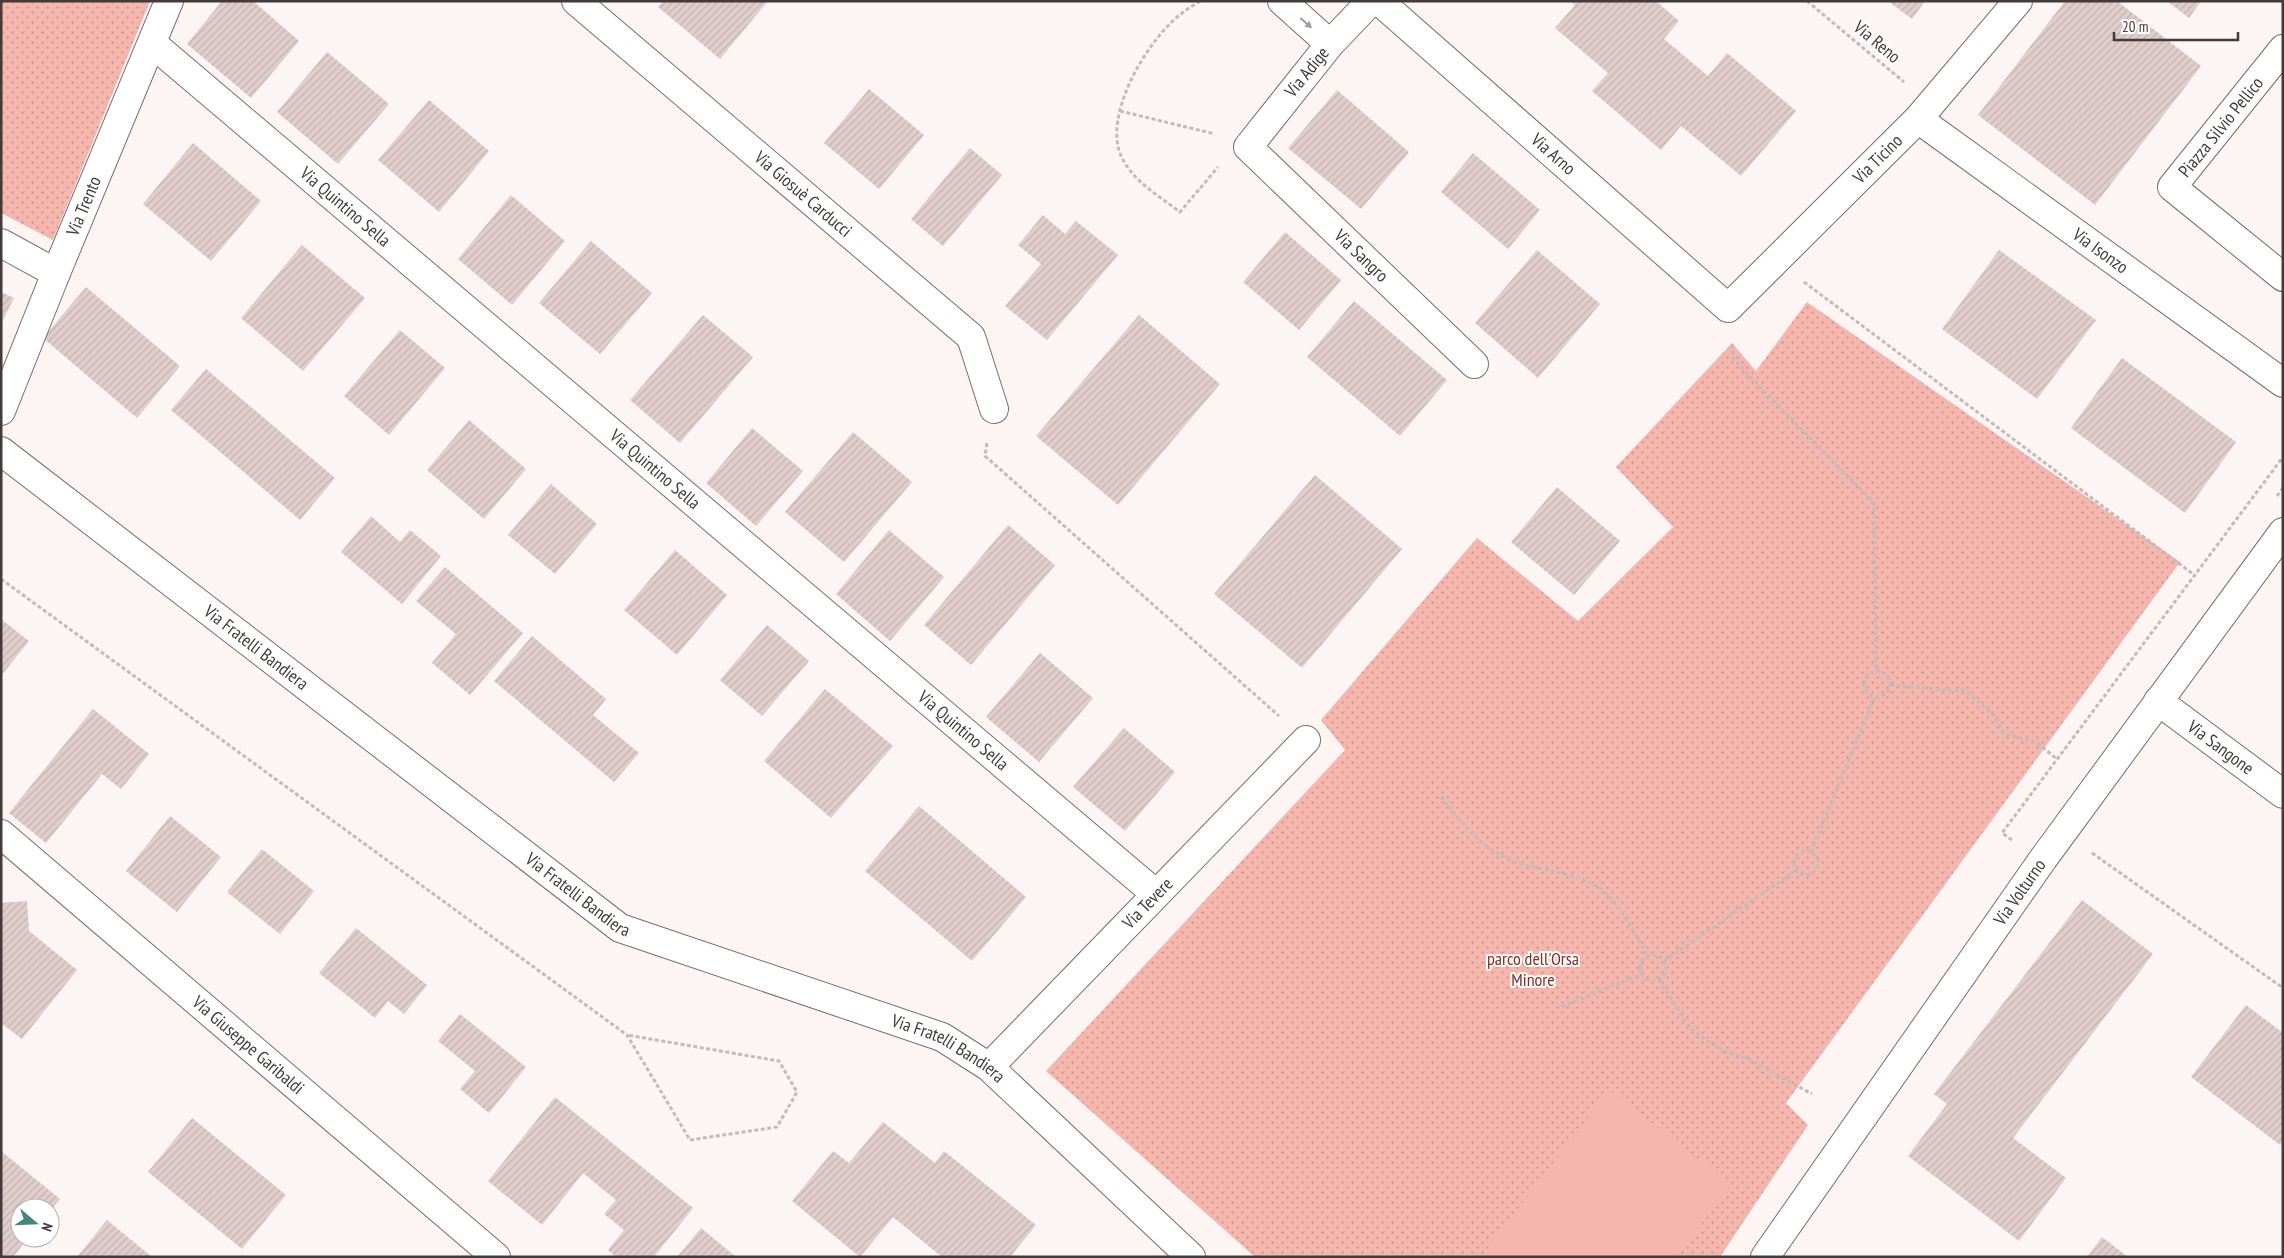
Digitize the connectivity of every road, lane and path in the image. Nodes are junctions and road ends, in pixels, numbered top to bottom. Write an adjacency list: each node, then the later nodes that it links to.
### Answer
1 (169, 1): 9 (street, Via Trento)
2 (576, 1): 22 (street, Via Giosuè Carducci)
3 (1200, 1): 12 (path)
4 (1282, 1): 10 (street, one-way to 10)
5 (1371, 1): 10 (street, Via Adige)
6 (1379, 1): 19 (street, Via Arno)
7 (1807, 1): 13 (path, Via Reno)
8 (2018, 1): 13 (street, Via Ticino)
9 (153, 44): 17 (street, Via Trento); 42 (street, Via Quintino Sella)
10 (1330, 44): 14 (street, Via Adige)
11 (2283, 49): 18 (street, Piazza Silvio Pellico)
12 (1120, 111): 14 (path); 14 (path)
13 (1924, 112): 16 (street, Via Ticino); 21 (street, Via Isonzo)
14 (1244, 144): 20 (street, Via Sangro)
15 (1, 243): 17 (street)
16 (1775, 261): 19 (street, Via Ticino); 27 (path)
17 (56, 273): 23 (street, Via Trento)
18 (2283, 277)
19 (1728, 308): 29 (path)
20 (1474, 364)
21 (2283, 383)
22 (994, 409): 33 (path)
23 (1, 411)
24 (1, 451): 50 (street, Via Fratelli Bandiera)
25 (2283, 457): 34 (path)
26 (2283, 532): 32 (street, Via Volturno)
27 (2193, 574)
28 (1, 579): 49 (path)
29 (1876, 672): 30 (path); 31 (path)
30 (1890, 685): 31 (path); 34 (path)
31 (1875, 697): 39 (path)
32 (2158, 701): 35 (street, Via Sangone); 40 (street, Via Volturno)
33 (1306, 740): 42 (street, Via Tevere)
34 (2057, 759): 40 (path)
35 (2283, 794)
36 (1441, 797): 43 (path)
37 (1, 834): 52 (street, Via Giuseppe Garibaldi)
38 (2086, 848): 47 (path)
39 (1811, 852): 41 (path); 41 (path)
40 (2043, 859): 54 (street, Via Volturno)
41 (1797, 870): 44 (path)
42 (1156, 894): 50 (street, Via Tevere)
43 (1648, 957): 44 (path); 45 (path)
44 (1664, 962): 46 (path)
45 (1641, 974): 46 (path); 48 (path)
46 (1659, 980): 51 (path)
47 (2283, 988)
48 (1562, 1007)
49 (627, 1035): 49 (path)
50 (989, 1067): 53 (street, Via Fratelli Bandiera)
51 (1812, 1094)
52 (496, 1257)
53 (1191, 1257)
54 (1764, 1257)

